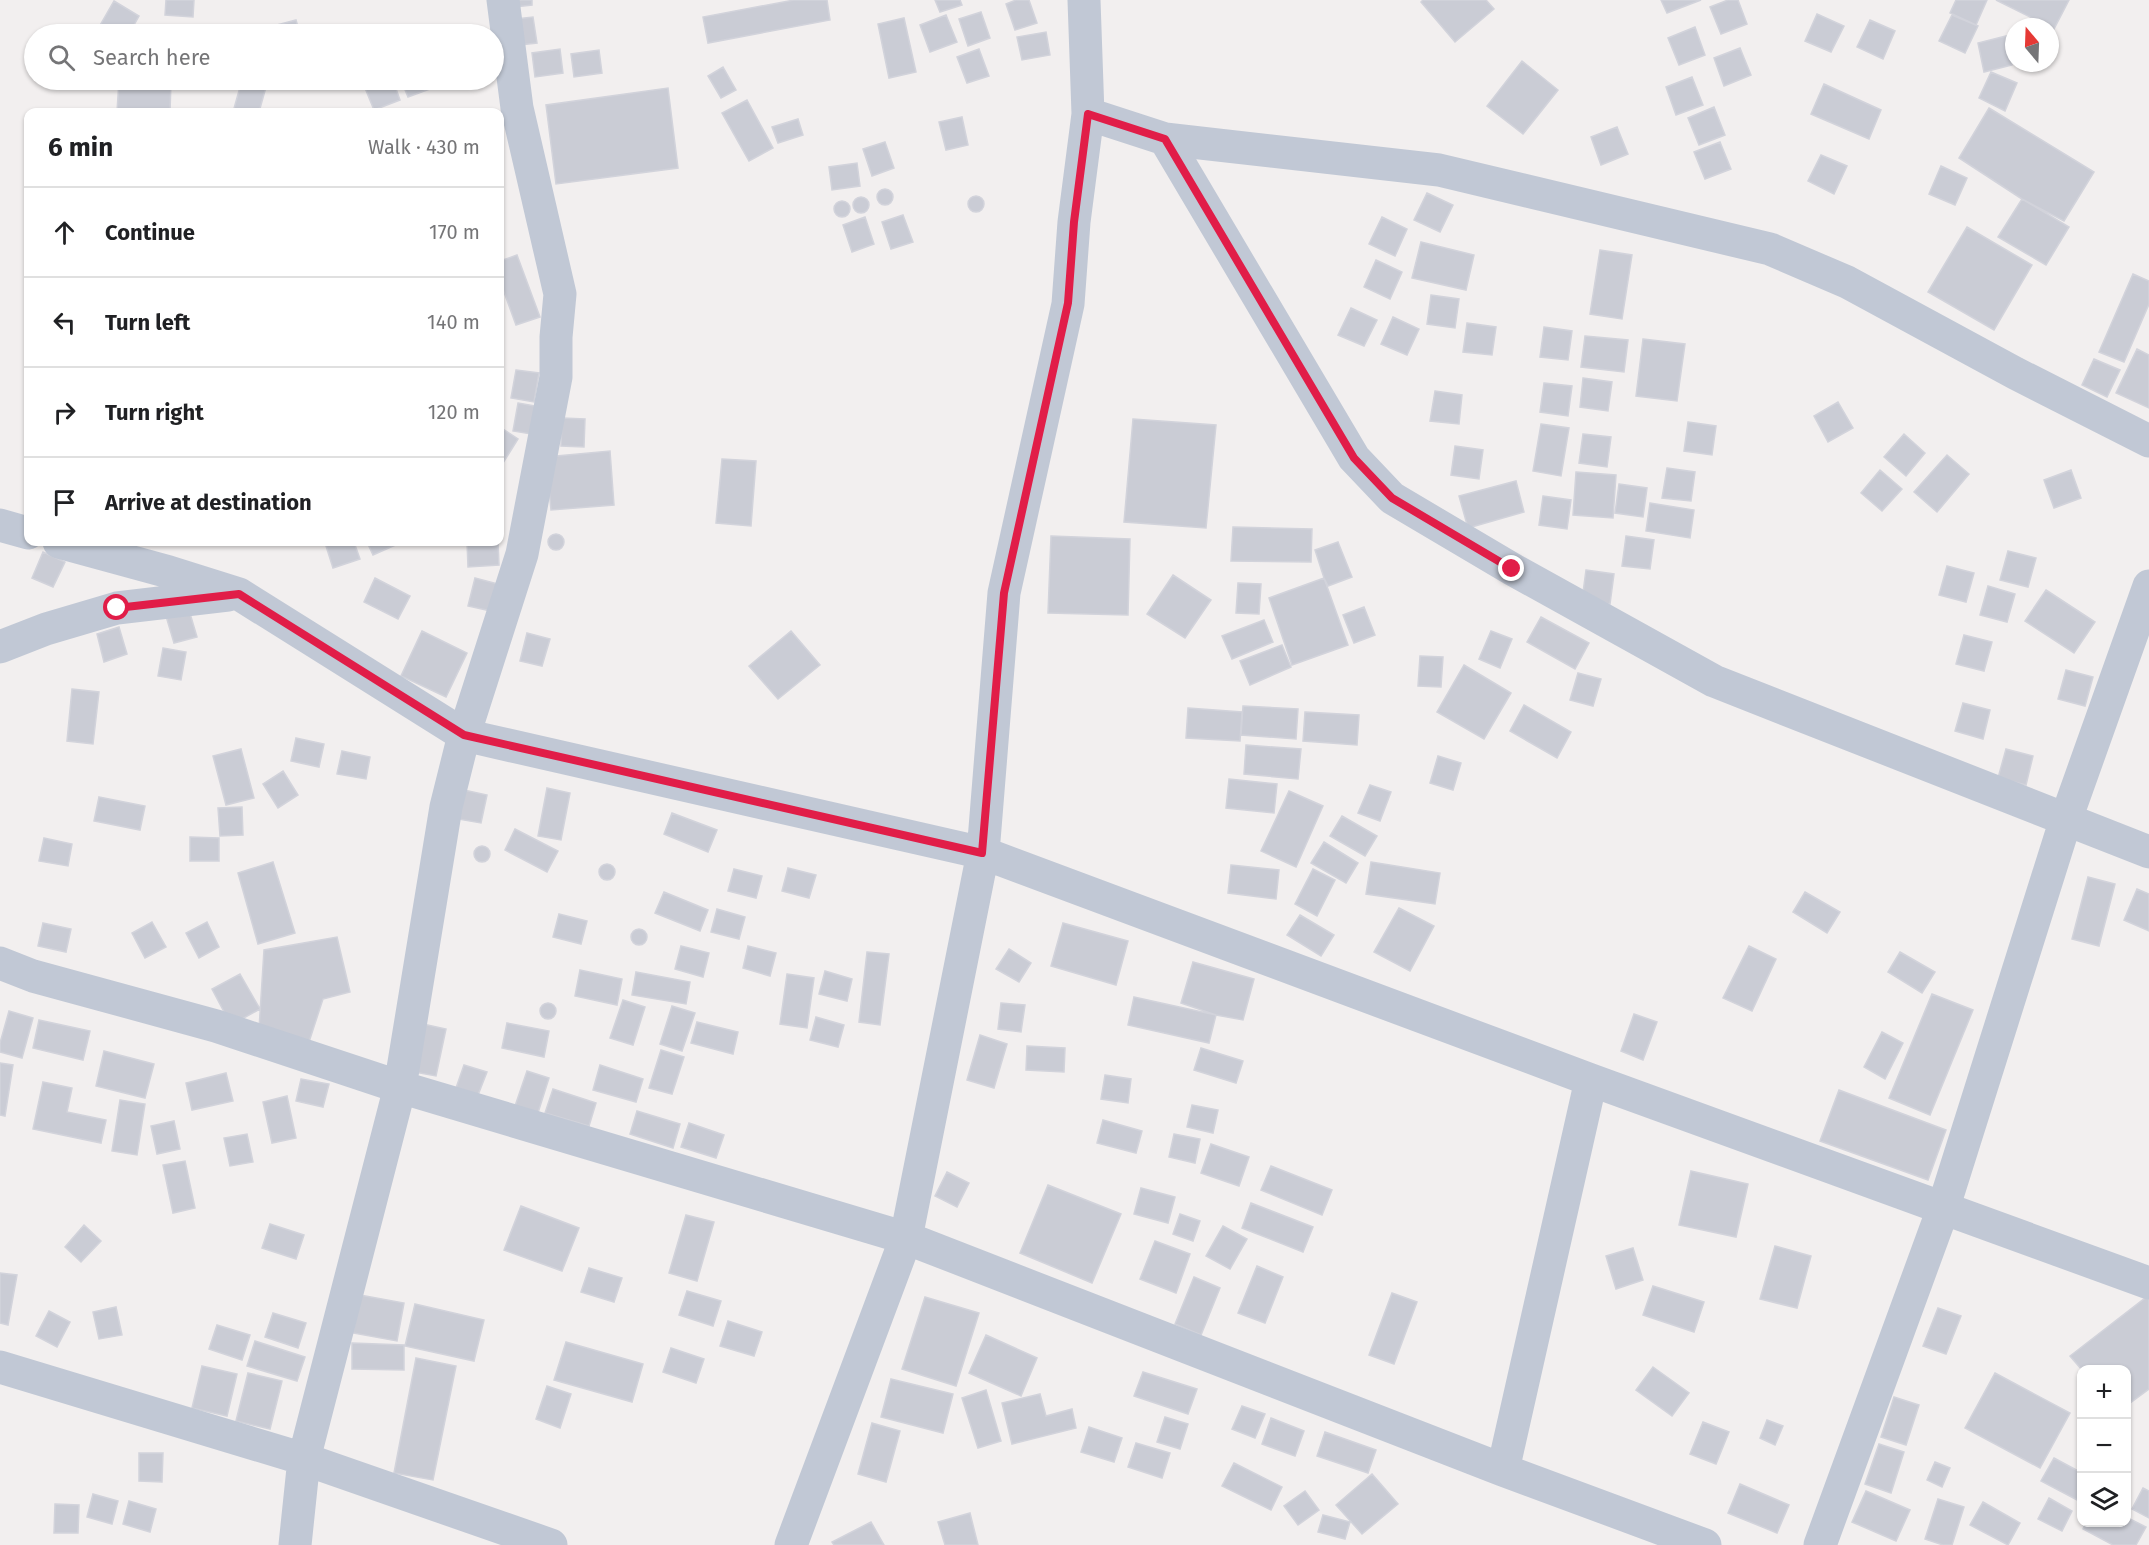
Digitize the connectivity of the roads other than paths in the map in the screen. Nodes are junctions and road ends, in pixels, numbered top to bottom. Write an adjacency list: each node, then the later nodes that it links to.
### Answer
1 (503, 0): 12 (street)
2 (1084, 0): 3 (street)
3 (1088, 114): 4 (street); 15 (street)
4 (1165, 139): 5 (street); 13 (street)
5 (2149, 441)
6 (0, 525): 7 (street)
7 (24, 532)
8 (74, 546): 10 (street)
9 (2149, 586): 13 (street)
10 (239, 594): 11 (street); 12 (street)
11 (0, 647)
12 (464, 735): 15 (street); 18 (street)
13 (2066, 819): 14 (street); 19 (street)
14 (2149, 852)
15 (982, 853): 17 (street); 20 (street)
16 (0, 963): 18 (street)
17 (1591, 1080): 19 (street); 24 (street)
18 (400, 1087): 20 (street); 23 (street)
19 (1943, 1209): 21 (street); 29 (street)
20 (906, 1238): 24 (street); 27 (street)
21 (2149, 1283)
22 (0, 1367): 23 (street)
23 (304, 1459): 25 (street); 26 (street)
24 (1503, 1470): 28 (street)
25 (295, 1545)
26 (551, 1545)
27 (791, 1545)
28 (1705, 1545)
29 (1820, 1545)

